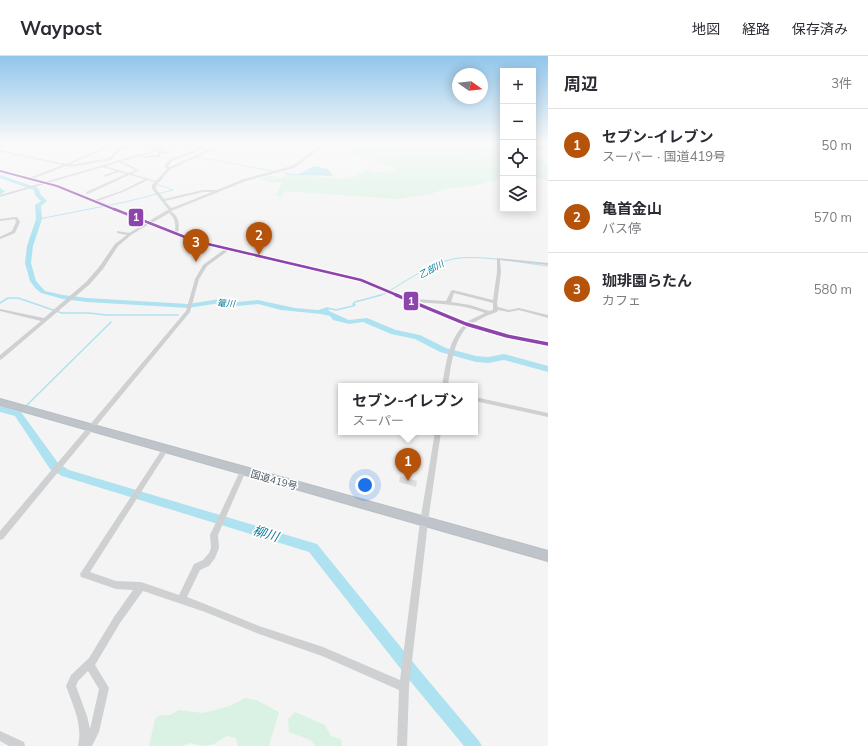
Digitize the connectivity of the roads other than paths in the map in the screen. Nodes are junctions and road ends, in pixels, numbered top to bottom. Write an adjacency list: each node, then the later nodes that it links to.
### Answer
1 (15, 175): 8 (street)
2 (38, 175): 8 (street)
3 (71, 175): 11 (main road)
4 (128, 175): 14 (street)
5 (135, 175): 9 (street)
6 (164, 175): 10 (street)
7 (263, 175): 13 (street)
8 (28, 179): 11 (street)
9 (148, 179): 10 (street); 18 (street)
10 (157, 182): 17 (street)
11 (40, 184): 15 (main road); 16 (street)
12 (94, 191): 14 (street)
13 (218, 191): 17 (street); 19 (street)
14 (87, 193): 16 (street)
15 (0, 196)
16 (81, 196): 18 (street)
17 (164, 200): 19 (street)
18 (95, 201): 21 (street)
19 (171, 210): 21 (street); 24 (street)
20 (0, 220): 25 (street)
21 (148, 223): 23 (street); 24 (street)
22 (118, 232): 23 (street)
23 (130, 234): 35 (street)
24 (176, 234): 26 (street)
25 (0, 238)
26 (228, 249): 28 (street); 43 (street)
27 (548, 264): 30 (street)
28 (409, 300): 29 (street); 36 (street)
29 (448, 302): 30 (street); 33 (street)
30 (495, 302): 31 (street)
31 (496, 308): 33 (street); 34 (street)
32 (0, 310): 35 (street)
33 (487, 312): 36 (street)
34 (548, 317)
35 (45, 320): 38 (street)
36 (466, 324): 37 (street); 39 (street)
37 (548, 344)
38 (0, 358)
39 (446, 383)
40 (478, 400): 42 (street)
41 (0, 402): 43 (highway, 国道419号)
42 (548, 415)
43 (91, 428): 45 (highway, 国道419号); 48 (street)
44 (438, 435): 47 (street)
45 (165, 450): 46 (highway, 国道419号); 50 (street)
46 (243, 471): 47 (highway, 国道419号); 51 (street)
47 (424, 522): 49 (highway, 国道419号); 53 (street)
48 (0, 537)
49 (548, 556)
50 (141, 586): 51 (street); 52 (street)
51 (181, 600): 53 (street)
52 (89, 664): 56 (street); 56 (street)
53 (404, 686): 57 (street)
54 (0, 736): 55 (street)
55 (20, 746)
56 (84, 746)
57 (402, 746)

